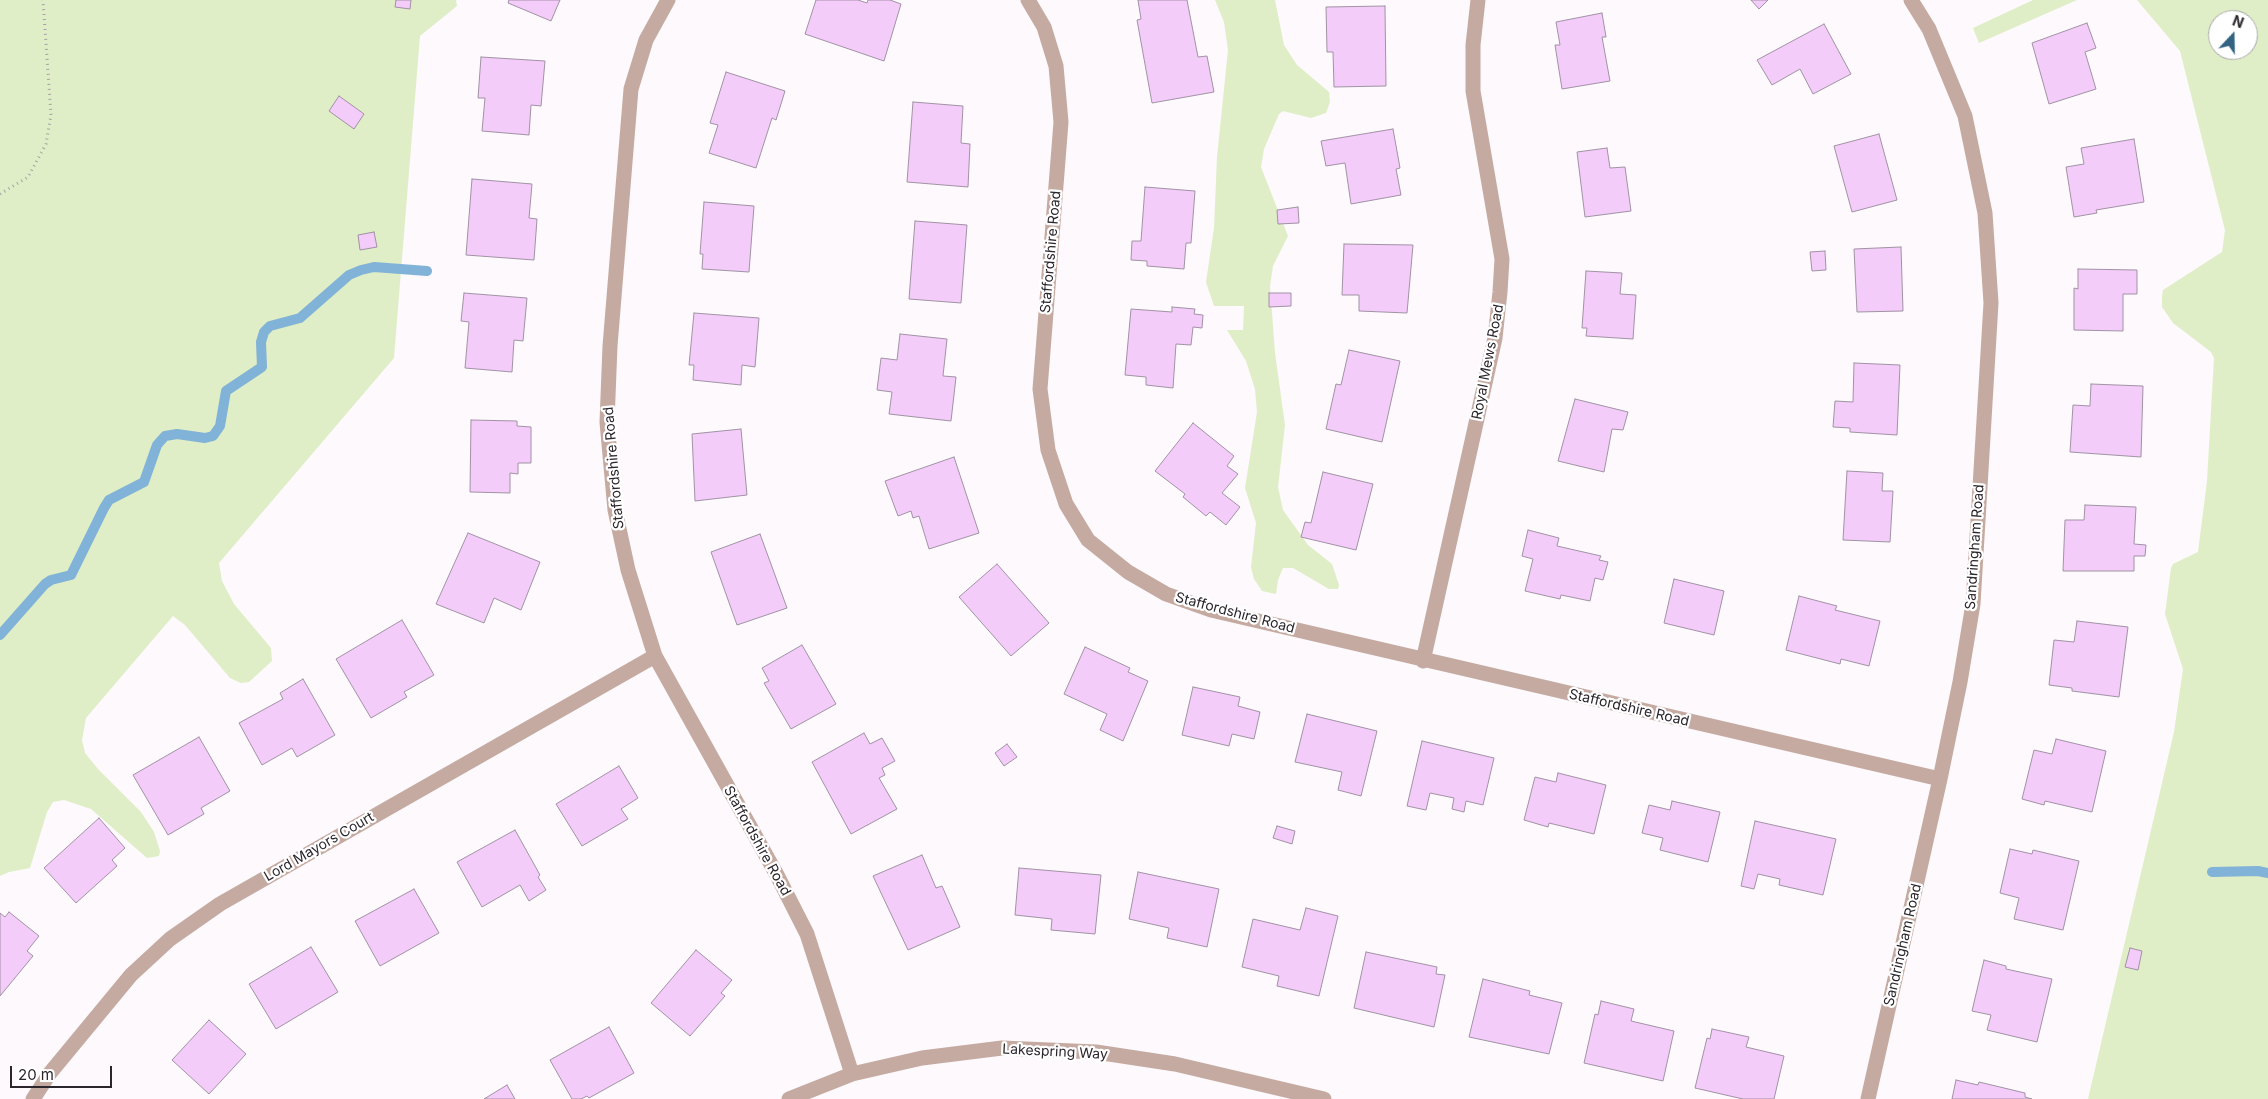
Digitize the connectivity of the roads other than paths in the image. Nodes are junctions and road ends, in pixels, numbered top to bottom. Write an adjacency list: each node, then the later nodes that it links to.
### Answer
1 (668, 0): 5 (street, Staffordshire Road)
2 (1028, 0): 6 (street, Staffordshire Road)
3 (1478, 0): 6 (street, Royal Mews Road)
4 (1911, 0): 7 (street, Sandringham Road)
5 (655, 656): 8 (street, Staffordshire Road); 9 (street, Lord Mayors Court)
6 (1423, 660): 7 (street, Staffordshire Road)
7 (1940, 779): 12 (street, Sandringham Road)
8 (852, 1074): 10 (street, Lakespring Way); 11 (street, Lakespring Way)
9 (33, 1099)
10 (789, 1099)
11 (1324, 1099)
12 (1868, 1099)

